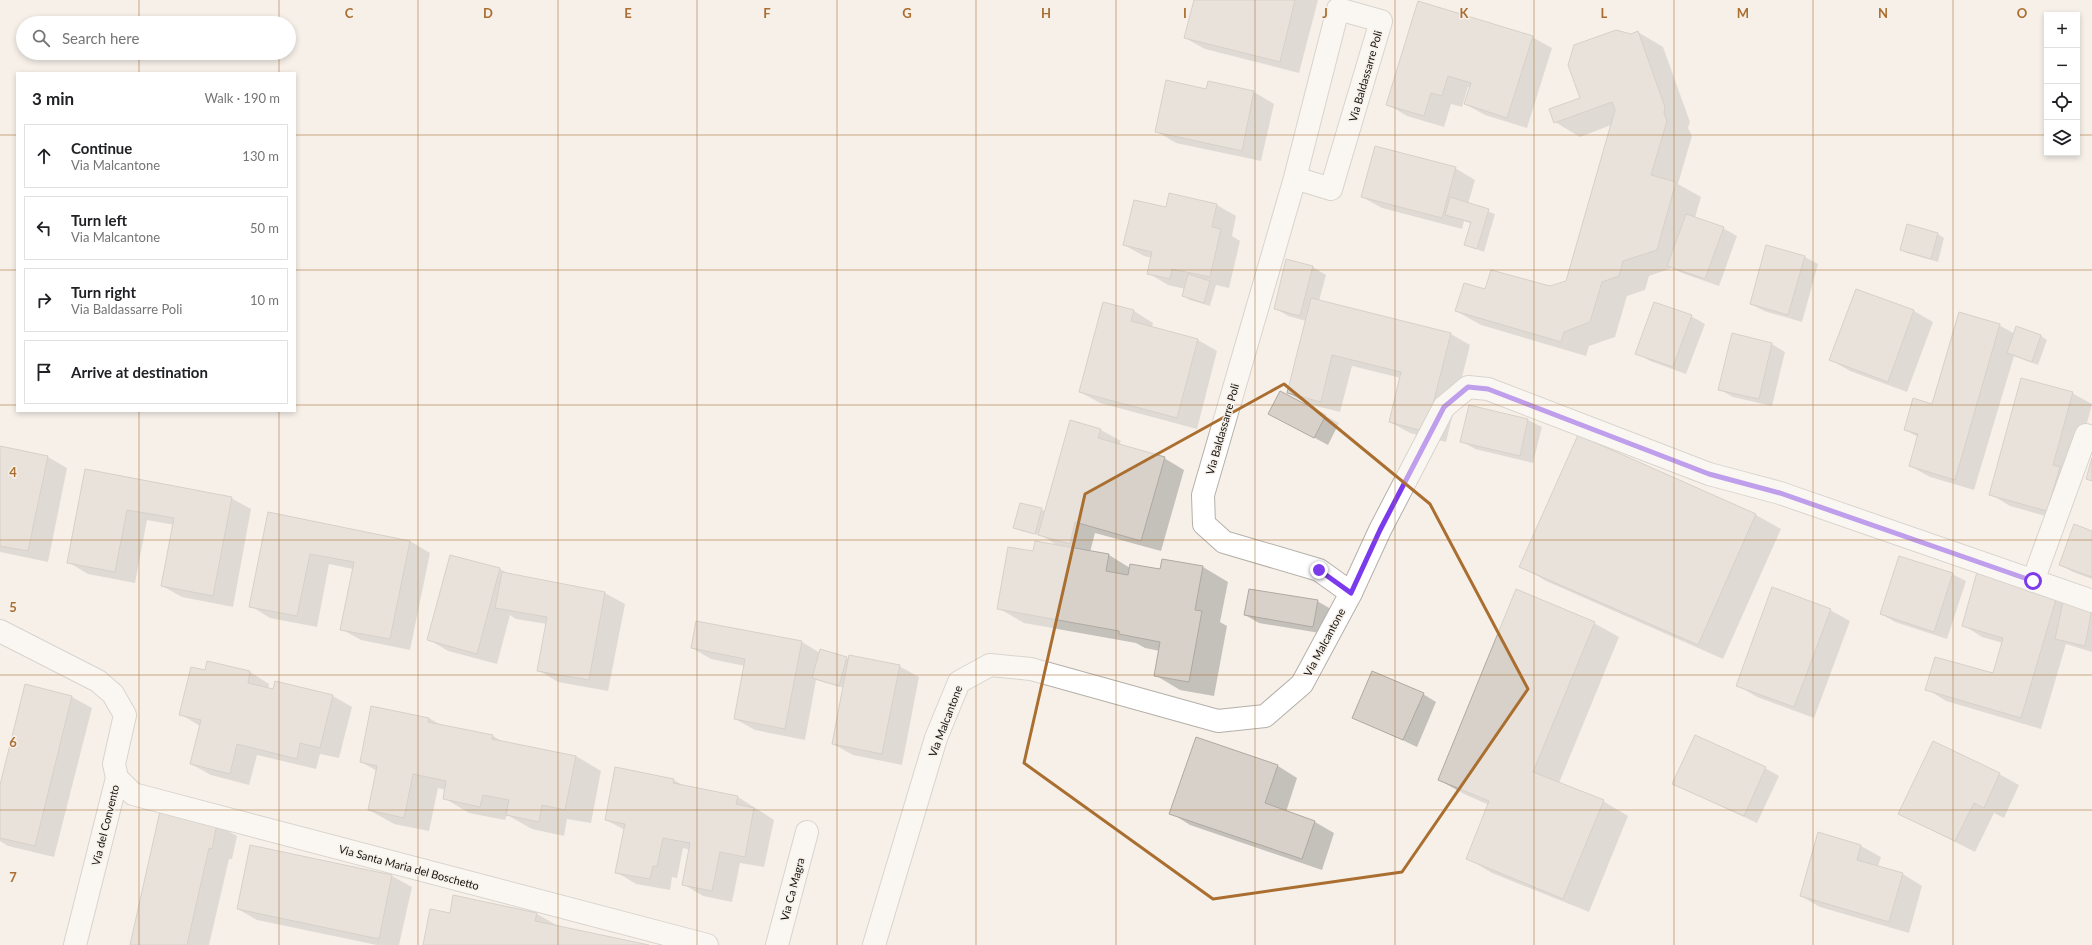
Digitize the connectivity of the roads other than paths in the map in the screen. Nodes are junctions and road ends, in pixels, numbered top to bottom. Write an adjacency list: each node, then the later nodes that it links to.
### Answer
1 (1295, 178): 1 (street, Via Baldassarre Poli); 4 (street, Via Baldassarre Poli)
2 (2086, 435): 3 (street)
3 (2033, 581): 4 (street, Via Malcantone); 5 (street, Via Malcantone)
4 (1351, 593): 12 (street, Via Malcantone)
5 (2092, 601)
6 (0, 631): 7 (street, Via del Convento)
7 (117, 778): 9 (street, Via del Convento); 10 (street, Via Santa Maria del Boschetto)
8 (807, 832): 11 (street, Via Ca Magra)
9 (75, 945)
10 (707, 945)
11 (777, 945)
12 (874, 945)

